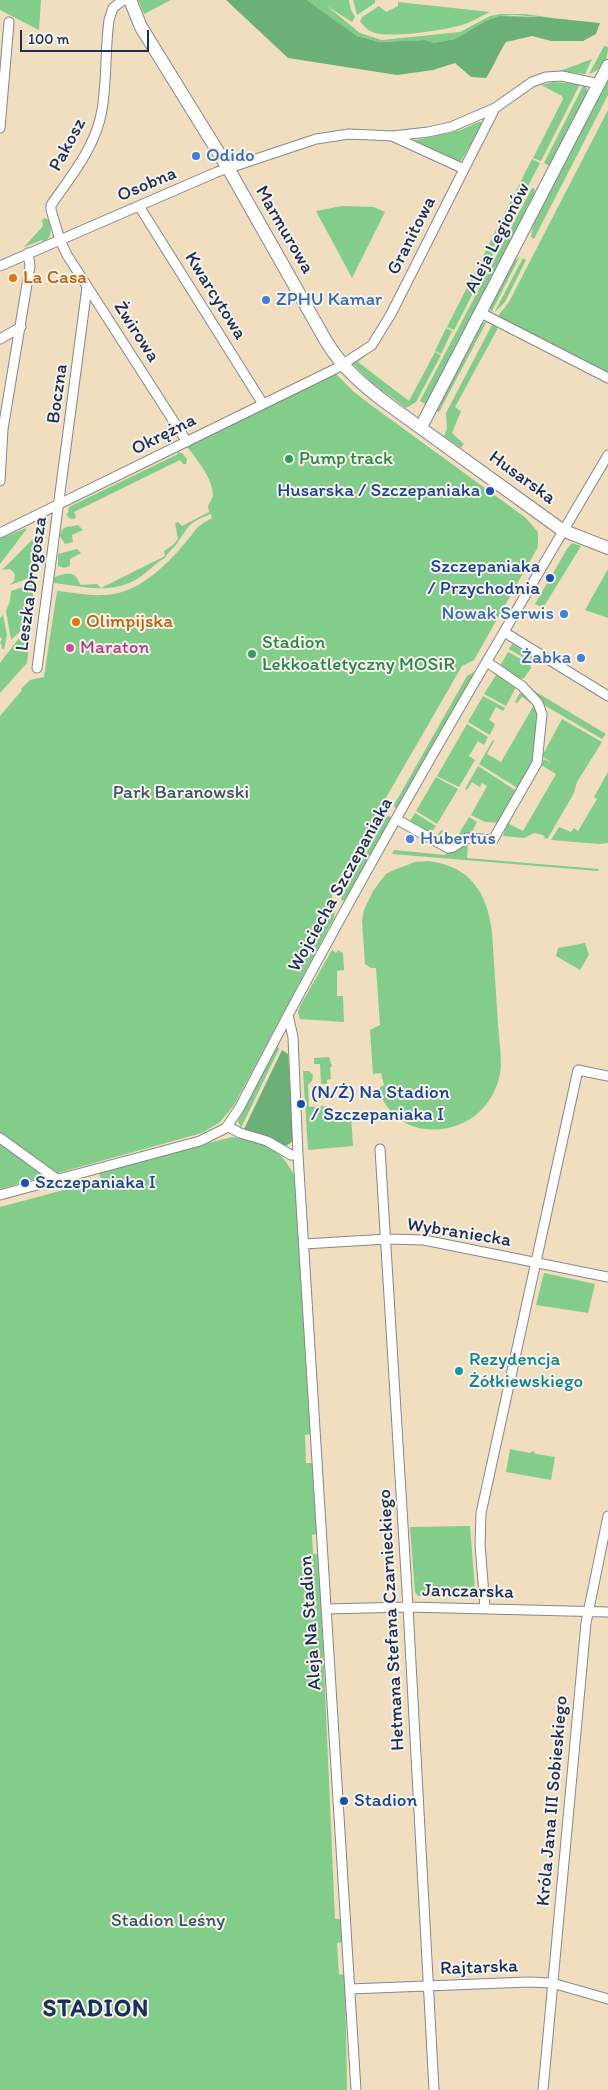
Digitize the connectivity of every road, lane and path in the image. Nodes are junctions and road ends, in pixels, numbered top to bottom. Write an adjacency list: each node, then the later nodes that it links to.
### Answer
1 (123, 0): 12 (street, Pakosz)
2 (130, 0): 9 (main road, Marmurowa)
3 (9, 22): 7 (street)
4 (608, 66): 5 (main road, Aleja Legionów)
5 (599, 84): 6 (street, Osobna); 16 (main road, Aleja Legionów)
6 (495, 108): 8 (street, Osobna); 10 (street, Granitowa)
7 (0, 128)
8 (393, 136): 9 (street, Osobna); 10 (street, Osobna)
9 (228, 168): 11 (street, Osobna); 19 (main road, Marmurowa)
10 (464, 169): 19 (street, Granitowa)
11 (139, 206): 12 (street, Osobna); 21 (street, Kwarcytowa)
12 (60, 240): 13 (street); 15 (street, Żwirowa)
13 (28, 254): 14 (street); 17 (street)
14 (0, 266)
15 (88, 287): 23 (street, Żwirowa); 26 (street, Boczna)
16 (481, 313): 20 (street); 22 (main road, Aleja Legionów)
17 (21, 327): 18 (street); 25 (street)
18 (0, 339)
19 (343, 365): 21 (street, Okrężna); 22 (main road, Marmurowa)
20 (608, 378)
21 (263, 404): 23 (street, Okrężna)
22 (421, 427): 27 (main road, Husarska)
23 (187, 442): 26 (street, Okrężna)
24 (608, 455): 27 (street, Wojciecha Szczepaniaka)
25 (0, 481)
26 (59, 505): 28 (street, Okrężna); 32 (street, Leszka Drogosza)
27 (562, 530): 29 (main road, Husarska); 30 (street, Wojciecha Szczepaniaka)
28 (0, 533)
29 (608, 548)
30 (504, 632): 31 (street, Wojciecha Szczepaniaka); 33 (street)
31 (487, 662): 34 (street, Wojciecha Szczepaniaka); 34 (street)
32 (38, 668)
33 (608, 696)
34 (396, 819): 35 (street, Wojciecha Szczepaniaka)
35 (288, 1015): 37 (street, Wojciecha Szczepaniaka); 40 (street, Aleja Na Stadion)
36 (608, 1076): 45 (street)
37 (227, 1126): 40 (street); 41 (street, Wojciecha Szczepaniaka)
38 (0, 1138): 41 (street)
39 (380, 1149): 43 (street, Hetmana Stefana Czarnieckiego)
40 (298, 1155): 44 (street, Aleja Na Stadion)
41 (58, 1180): 42 (street, Wojciecha Szczepaniaka)
42 (0, 1195)
43 (386, 1239): 44 (street, Wybraniecka); 45 (street, Wybraniecka); 48 (street, Hetmana Stefana Czarnieckiego)
44 (304, 1244): 50 (street, Aleja Na Stadion)
45 (536, 1263): 46 (street, Wybraniecka); 49 (street)
46 (608, 1277)
47 (608, 1516): 51 (street, Króla Jana III Sobieskiego)
48 (408, 1607): 49 (street, Janczarska); 50 (street, Janczarska); 54 (street, Hetmana Stefana Czarnieckiego)
49 (485, 1608): 51 (street, Janczarska)
50 (326, 1609): 55 (street, Aleja Na Stadion)
51 (588, 1612): 52 (street, Janczarska); 53 (street, Króla Jana III Sobieskiego)
52 (608, 1612)
53 (552, 1983): 54 (street, Rajtarska); 56 (street, Rajtarska); 59 (street, Króla Jana III Sobieskiego)
54 (428, 1986): 55 (street, Rajtarska); 58 (street, Hetmana Stefana Czarnieckiego)
55 (350, 1989): 57 (street, Aleja Na Stadion)
56 (608, 1999)
57 (356, 2090)
58 (434, 2090)
59 (543, 2090)

